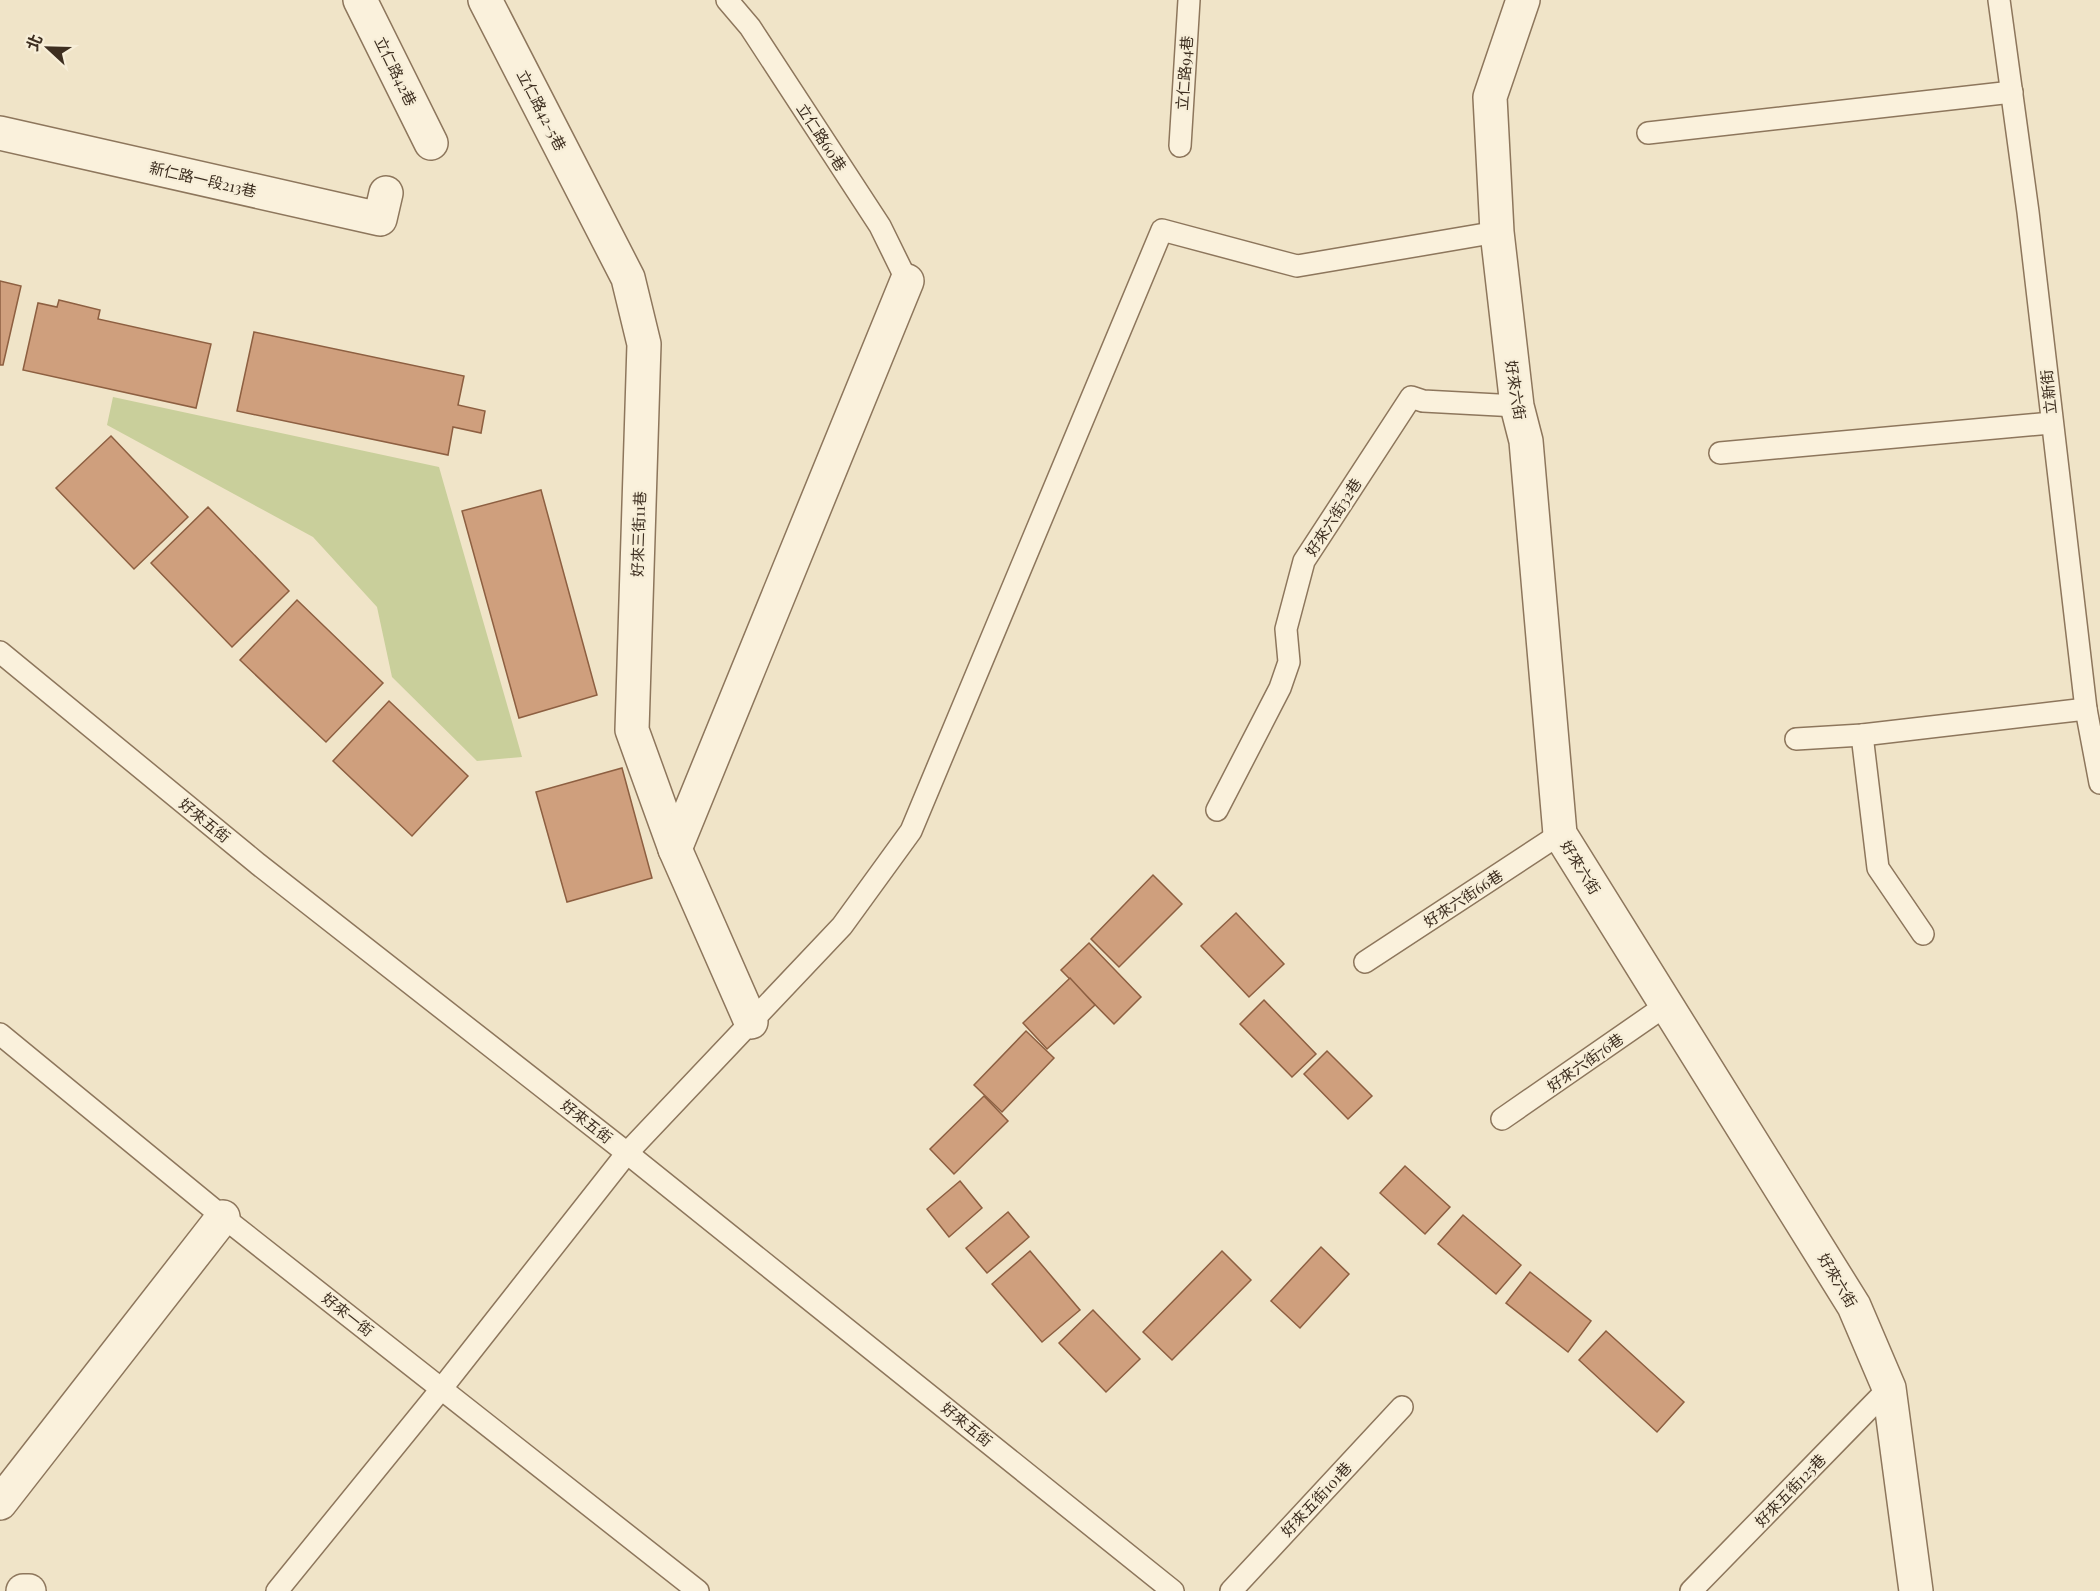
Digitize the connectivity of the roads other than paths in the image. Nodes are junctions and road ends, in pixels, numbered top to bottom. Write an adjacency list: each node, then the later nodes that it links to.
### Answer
1 (360, 0): 10 (street, 立仁路42巷)
2 (485, 0): 13 (street, 立仁路42-5巷)
3 (727, 0): 15 (lane, 立仁路60巷)
4 (1189, 0): 11 (lane, 立仁路94巷)
5 (1523, 0): 14 (street, 好來六街)
6 (1999, 0): 7 (lane, 立新街)
7 (2012, 92): 9 (lane); 17 (lane, 立新街)
8 (0, 133): 12 (street, 新仁路一段213巷)
9 (1648, 133)
10 (431, 143)
11 (1179, 146)
12 (386, 193)
13 (598, 220): 26 (street, 好來三街11巷)
14 (1497, 232): 16 (street, 好來六街); 30 (lane)
15 (907, 281): 26 (street)
16 (1517, 406): 24 (lane, 好來六街32巷); 25 (street, 好來六街)
17 (2051, 423): 18 (lane); 20 (lane, 立新街)
18 (1720, 453)
19 (0, 652): 33 (lane, 好來五街)
20 (2086, 709): 21 (lane); 23 (lane, 立新街)
21 (1862, 735): 22 (lane); 27 (lane)
22 (1796, 739)
23 (2100, 783)
24 (1217, 810)
25 (1560, 834): 28 (lane, 好來六街66巷); 29 (street, 好來六街)
26 (675, 849): 30 (street, 好來三街11巷)
27 (1923, 934)
28 (1365, 962)
29 (1668, 1004): 32 (lane, 好來六街76巷); 36 (street, 好來六街)
30 (751, 1022): 33 (lane)
31 (4, 1045): 34 (lane, 好來一街)
32 (1502, 1119)
33 (627, 1153): 35 (lane); 43 (lane, 好來五街)
34 (223, 1217): 35 (lane, 好來一街); 38 (street)
35 (442, 1388): 41 (lane); 42 (lane, 好來一街)
36 (1889, 1388): 45 (lane, 好來五街125巷); 46 (street, 好來六街)
37 (1402, 1407): 44 (lane, 好來五街101巷)
38 (0, 1503)
39 (23, 1591): 40 (street)
40 (29, 1591)
41 (277, 1591)
42 (698, 1591)
43 (1173, 1591)
44 (1231, 1591)
45 (1691, 1591)
46 (1916, 1591)

